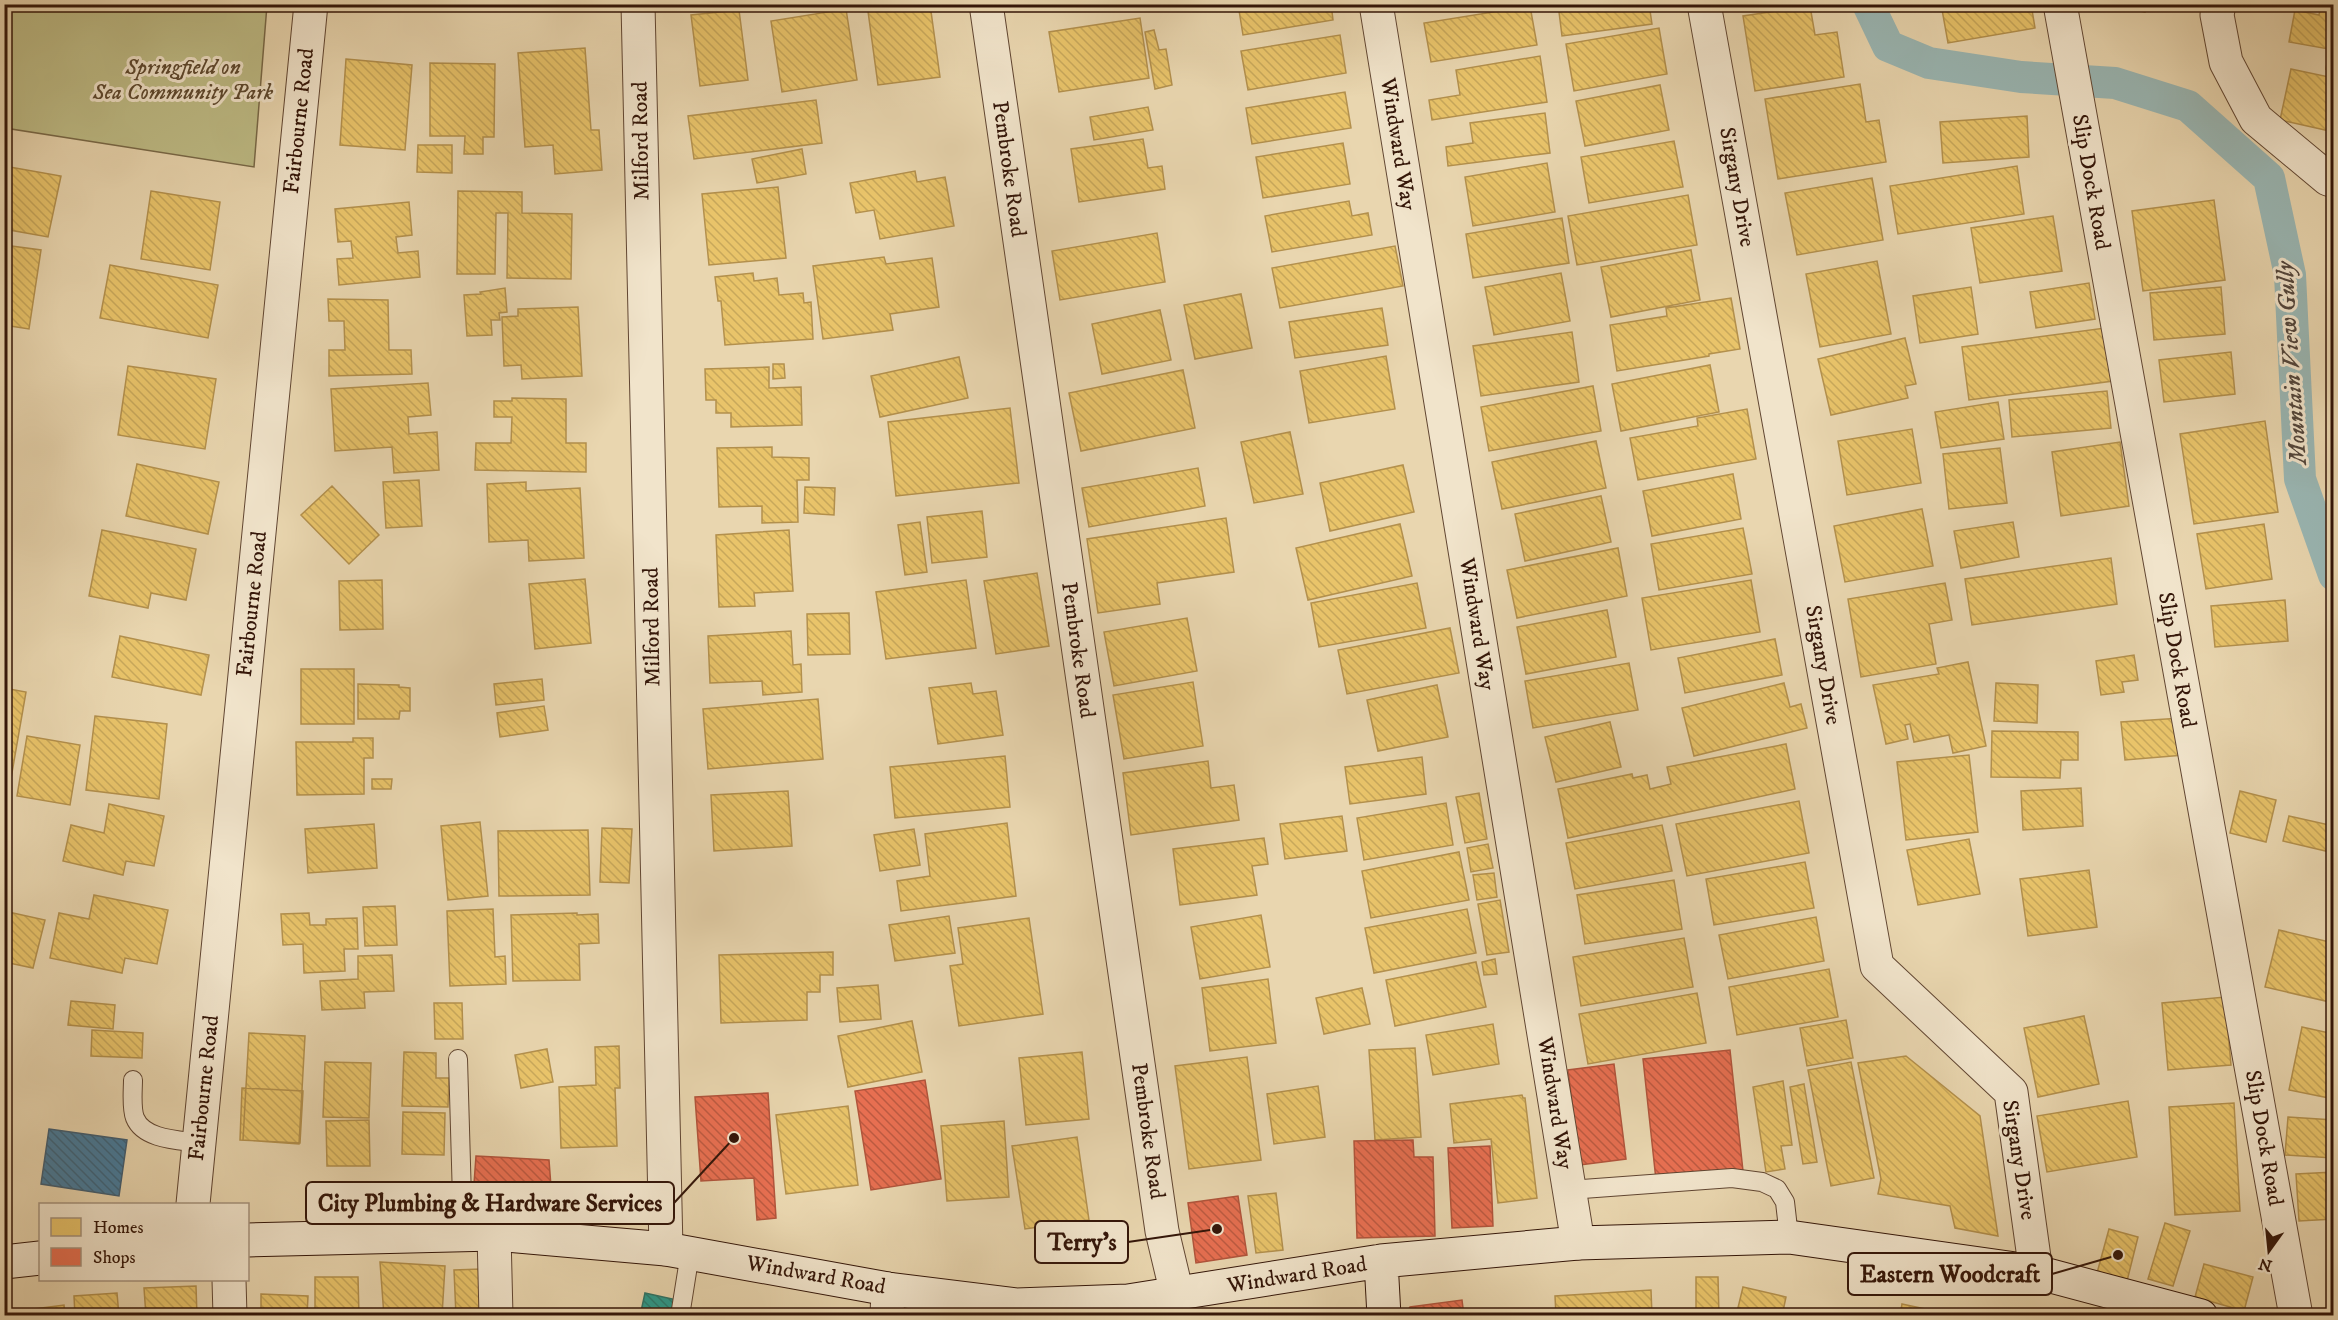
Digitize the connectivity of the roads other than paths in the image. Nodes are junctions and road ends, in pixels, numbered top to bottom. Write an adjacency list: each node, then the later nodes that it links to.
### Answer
1 (311, 4): 11 (street, Fairbourne Road)
2 (638, 4): 18 (street, Milford Road)
3 (986, 4): 24 (street, Pembroke Road)
4 (1376, 4): 12 (street, Windward Way)
5 (1704, 4): 22 (street, Sirgany Drive)
6 (2060, 4): 32 (street, Slip Dock Road)
7 (2219, 4): 8 (street)
8 (2334, 181)
9 (458, 1059): 14 (lane)
10 (133, 1080): 11 (lane)
11 (199, 1143): 13 (street, Fairbourne Road)
12 (1569, 1190): 15 (lane); 17 (street, Windward Way)
13 (193, 1203)
14 (478, 1234): 16 (street, Windward Road); 18 (street, Windward Road); 28 (street)
15 (1789, 1237): 17 (street, Windward Road); 22 (street, Windward Road)
16 (249, 1240)
17 (1578, 1243): 20 (street, Windward Road)
18 (678, 1251): 25 (street, Windward Road); 29 (lane)
19 (39, 1258): 21 (street)
20 (1381, 1261): 24 (street, Windward Road); 30 (street)
21 (4, 1262)
22 (2036, 1272): 31 (street, Windward Road)
23 (229, 1281): 27 (street)
24 (1177, 1294): 26 (street, Windward Road)
25 (887, 1302): 26 (street, Windward Road)
26 (1129, 1308)
27 (230, 1316)
28 (496, 1316)
29 (680, 1316)
30 (1384, 1316)
31 (2201, 1316)
32 (2296, 1316)

